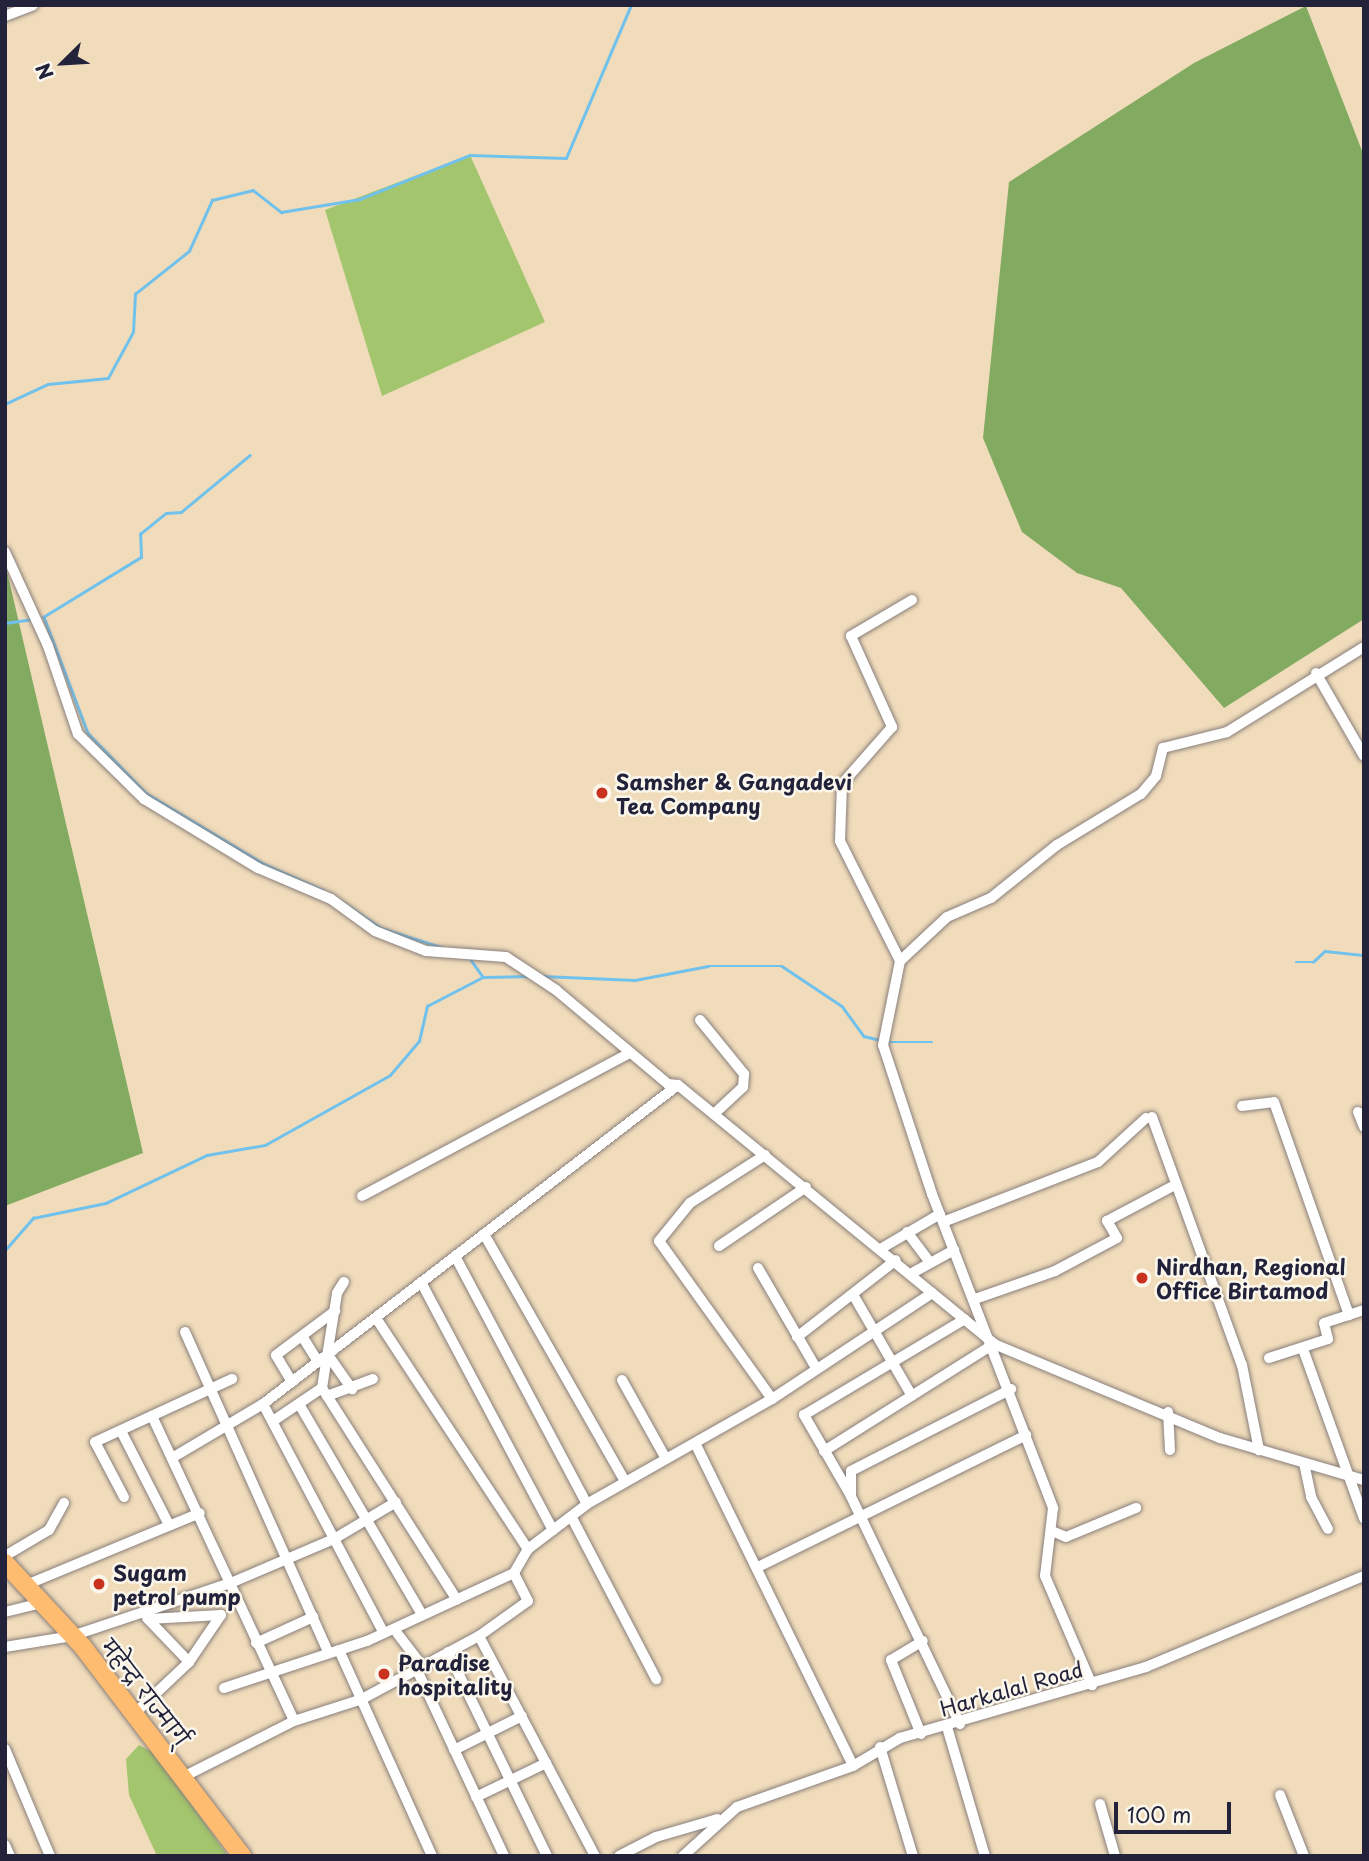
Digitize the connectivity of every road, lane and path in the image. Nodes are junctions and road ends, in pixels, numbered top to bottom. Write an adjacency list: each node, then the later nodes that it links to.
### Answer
1 (33, 5): 2 (street)
2 (5, 16)
3 (5, 552): 10 (street)
4 (912, 600): 8 (street)
5 (1364, 647): 6 (street)
6 (1317, 673): 7 (street); 8 (street)
7 (1364, 756)
8 (900, 961): 20 (street)
9 (700, 1020): 14 (street)
10 (630, 1053): 11 (street); 19 (street)
11 (678, 1085): 14 (street); 22 (street)
12 (1242, 1106): 38 (street)
13 (1358, 1112): 15 (street)
14 (714, 1114): 16 (street)
15 (1364, 1127)
16 (765, 1155): 18 (street); 61 (street)
17 (1173, 1186): 35 (street)
18 (806, 1187): 23 (street); 24 (street)
19 (362, 1196)
20 (941, 1218): 21 (street); 25 (street); 72 (street)
21 (907, 1233): 24 (street); 28 (street)
22 (484, 1234): 26 (street); 79 (street)
23 (719, 1246)
24 (882, 1248): 27 (street)
25 (954, 1250): 28 (street); 35 (street)
26 (455, 1256): 32 (street); 84 (street)
27 (896, 1261): 30 (street); 34 (street)
28 (930, 1262): 30 (street)
29 (758, 1268): 44 (street)
30 (914, 1272): 33 (street)
31 (344, 1282): 37 (street)
32 (421, 1282): 39 (street); 93 (street)
33 (932, 1293): 40 (street); 41 (street)
34 (855, 1298): 41 (street); 44 (street)
35 (975, 1299): 45 (street)
36 (1364, 1310): 38 (street)
37 (335, 1311): 43 (street); 47 (street)
38 (1349, 1315): 46 (street)
39 (376, 1318): 47 (street); 96 (street)
40 (965, 1319): 45 (street); 50 (street)
41 (874, 1330): 50 (street); 51 (street)
42 (185, 1332): 56 (street)
43 (302, 1336): 49 (street); 55 (street)
44 (797, 1337): 51 (street)
45 (995, 1344): 57 (street); 60 (street); 64 (street)
46 (1303, 1349): 48 (street); 77 (street)
47 (328, 1355): 49 (street); 58 (street); 59 (street)
48 (1269, 1358)
49 (318, 1362): 55 (street)
50 (893, 1362): 60 (street); 73 (street)
51 (816, 1368): 61 (street)
52 (373, 1378): 58 (street)
53 (232, 1379): 56 (street)
54 (622, 1380): 74 (street)
55 (292, 1382): 62 (street)
56 (212, 1388): 65 (street); 67 (street)
57 (1011, 1389): 69 (street); 80 (street)
58 (352, 1390): 59 (street)
59 (325, 1392): 63 (street); 82 (street)
60 (912, 1396): 73 (street)
61 (772, 1399): 70 (street)
62 (263, 1404): 66 (street); 67 (street)
63 (299, 1404): 66 (street); 88 (street)
64 (1168, 1412): 71 (street); 72 (street)
65 (152, 1416): 68 (street); 75 (street)
66 (273, 1421): 95 (street)
67 (229, 1424): 75 (street); 98 (street)
68 (121, 1430): 81 (street); 91 (street)
69 (1026, 1435): 87 (street); 94 (street)
70 (696, 1444): 74 (street); 100 (street)
71 (1170, 1450)
72 (1259, 1450): 76 (street)
73 (824, 1451): 80 (street)
74 (665, 1457): 79 (street)
75 (172, 1458): 86 (street)
76 (1304, 1463): 77 (street); 92 (street)
77 (1346, 1471): 78 (street); 90 (street)
78 (1364, 1480)
79 (625, 1481): 84 (street)
80 (851, 1496): 87 (street)
81 (124, 1497)
82 (396, 1502): 88 (street); 105 (street)
83 (64, 1503): 97 (street)
84 (587, 1504): 89 (street)
85 (1136, 1508): 94 (street)
86 (200, 1513): 91 (street); 103 (street)
87 (859, 1513): 100 (street); 116 (street)
88 (364, 1516): 95 (street); 109 (street)
89 (572, 1517): 93 (street); 124 (street)
90 (1364, 1518)
91 (169, 1525): 104 (street)
92 (1328, 1529)
93 (552, 1530): 96 (street)
94 (1052, 1531): 125 (street)
95 (334, 1539): 98 (street); 112 (street)
96 (528, 1549): 101 (street)
97 (5, 1556)
98 (289, 1558): 103 (street); 110 (street)
99 (5, 1563): 104 (highway, महेन्द्र राज्मार्ग्)
100 (758, 1567): 139 (street)
101 (514, 1573): 105 (street); 115 (street)
102 (1364, 1576): 125 (street, Harkalal Road)
103 (233, 1582): 107 (street); 117 (street)
104 (26, 1585): 106 (highway, महेन्द्र राज्मार्ग्)
105 (457, 1600): 109 (street)
106 (43, 1603): 108 (street); 114 (highway, महेन्द्र राज्मार्ग्)
107 (140, 1610): 111 (street); 114 (street)
108 (5, 1612)
109 (421, 1613): 112 (street)
110 (313, 1617): 117 (street); 119 (street)
111 (148, 1619): 121 (street); 121 (street)
112 (383, 1632): 119 (street)
113 (397, 1633): 122 (street)
114 (72, 1636): 118 (street); 128 (highway, महेन्द्र राज्मार्ग्)
115 (479, 1636): 120 (street); 129 (street)
116 (923, 1641): 131 (street); 134 (street)
117 (256, 1643): 123 (street)
118 (5, 1647)
119 (334, 1651): 123 (street); 127 (street)
120 (448, 1652): 122 (street); 133 (street)
121 (189, 1662): 128 (street)
122 (420, 1668): 127 (street); 137 (street)
123 (266, 1670): 126 (street); 130 (street)
124 (656, 1679)
125 (1092, 1685): 131 (street, Harkalal Road)
126 (224, 1688)
127 (362, 1699): 130 (street); 150 (street)
128 (134, 1714): 140 (highway, महेन्द्र राज्मार्ग्)
129 (522, 1716): 133 (street); 138 (street)
130 (294, 1721): 140 (street)
131 (960, 1724): 132 (street, Harkalal Road)
132 (947, 1727): 134 (street, Harkalal Road); 157 (street)
133 (488, 1733): 137 (street); 141 (street)
134 (921, 1734): 135 (street, Harkalal Road)
135 (880, 1747): 139 (street, Harkalal Road); 156 (street)
136 (5, 1749): 148 (street)
137 (454, 1750): 143 (street)
138 (546, 1763): 141 (street); 153 (street)
139 (853, 1766): 145 (street, Harkalal Road)
140 (183, 1777): 149 (highway, महेन्द्र राज्मार्ग्)
141 (510, 1779): 143 (street); 152 (street)
142 (1280, 1795): 159 (street)
143 (477, 1797): 151 (street)
144 (1100, 1804): 158 (street)
145 (718, 1819): 154 (street); 155 (street, Harkalal Road)
146 (5, 1846): 147 (street)
147 (10, 1856)
148 (50, 1856)
149 (242, 1856)
150 (432, 1856)
151 (504, 1856)
152 (547, 1856)
153 (595, 1856)
154 (619, 1856)
155 (683, 1856)
156 (913, 1856)
157 (985, 1856)
158 (1115, 1856)
159 (1304, 1856)

